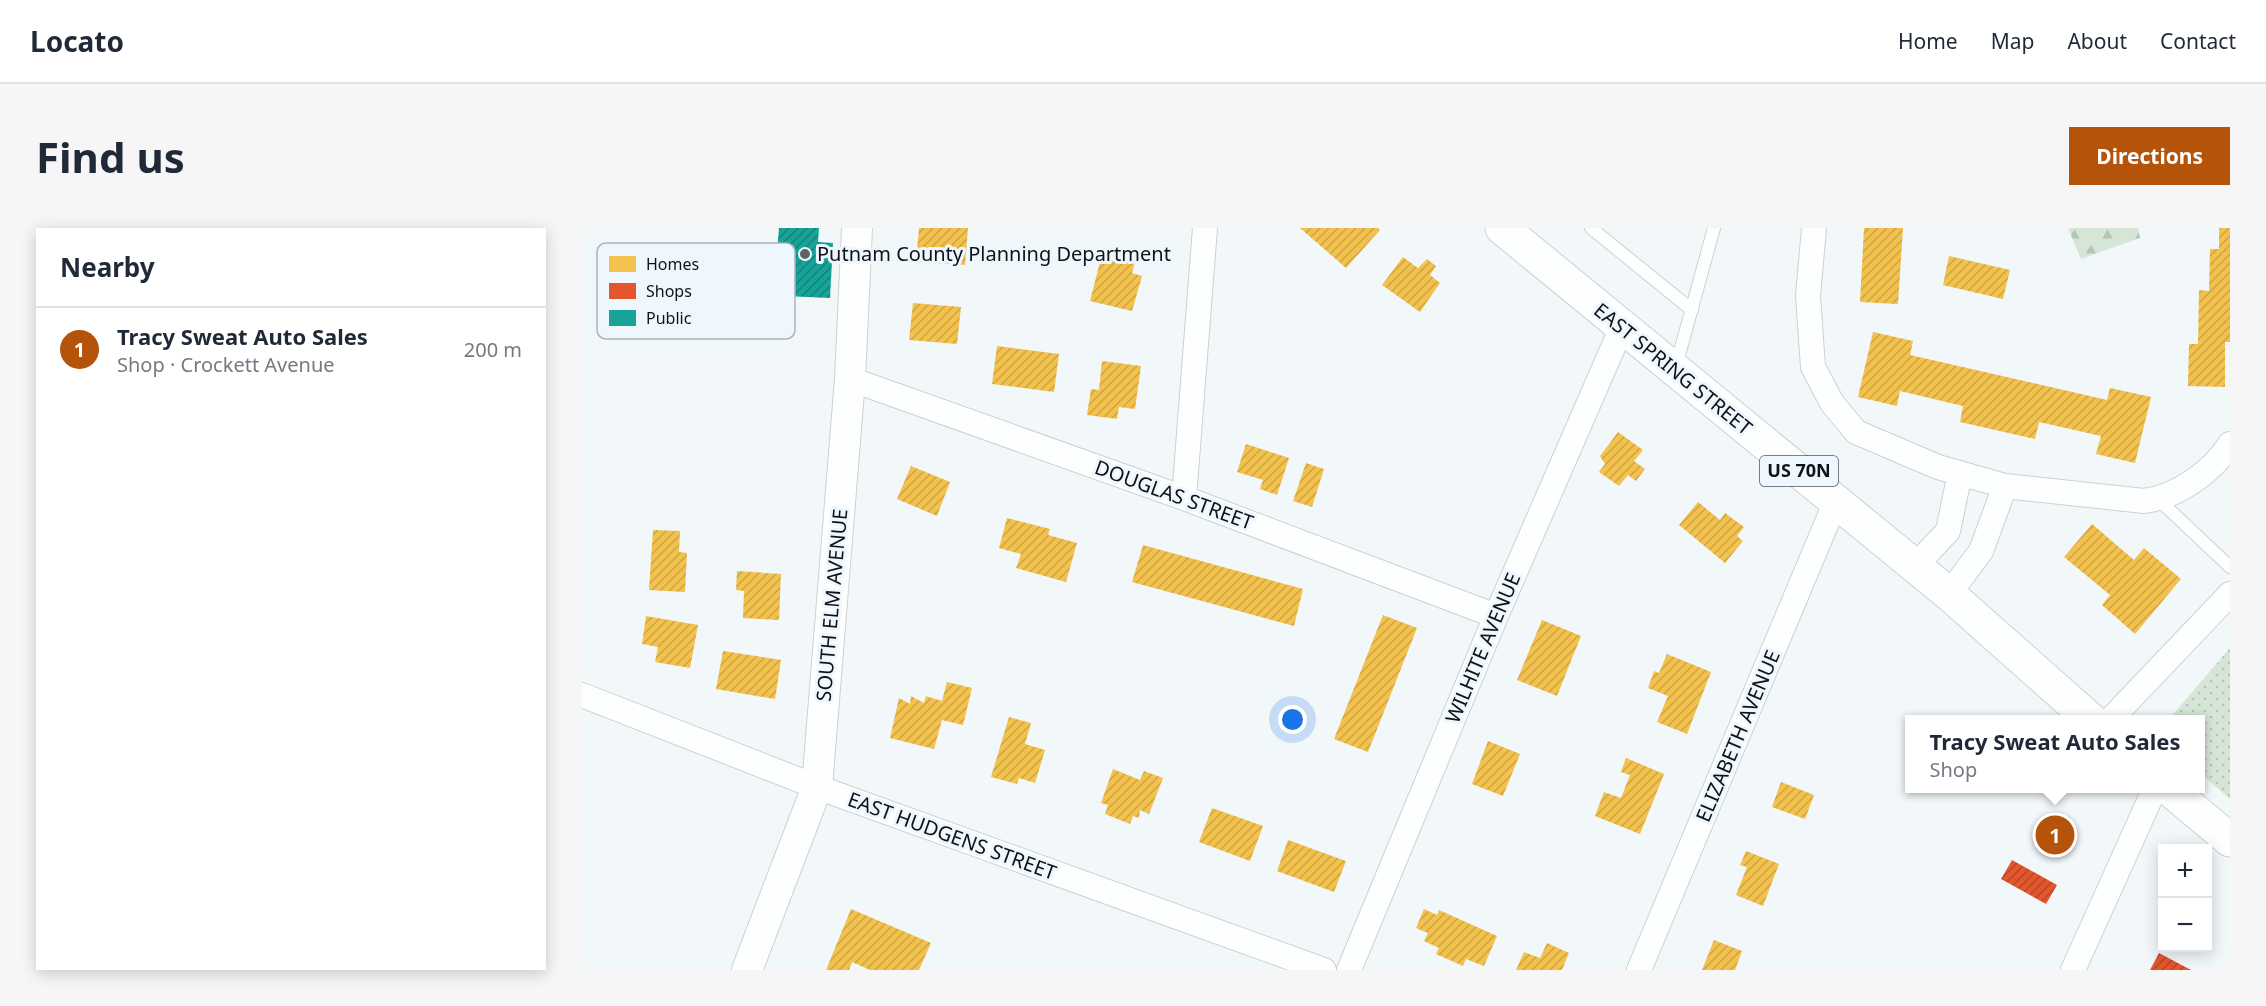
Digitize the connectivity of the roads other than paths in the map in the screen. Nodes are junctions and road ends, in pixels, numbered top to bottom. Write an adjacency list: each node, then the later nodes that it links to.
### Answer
1 (857, 228): 11 (street, SOUTH ELM AVENUE)
2 (1205, 228): 15 (street)
3 (1502, 228): 9 (main road, EAST SPRING STREET / US 70N)
4 (1591, 228): 8 (lane)
5 (1701, 228): 7 (lane)
6 (1814, 228): 13 (street)
7 (1713, 232): 8 (lane)
8 (1692, 310): 10 (lane)
9 (1622, 327): 10 (main road, EAST SPRING STREET / US 70N); 22 (street, WILHITE AVENUE)
10 (1675, 370): 17 (main road, EAST SPRING STREET / US 70N)
11 (850, 379): 15 (street, DOUGLAS STREET); 26 (street, SOUTH ELM AVENUE)
12 (2230, 444): 16 (street)
13 (1960, 473): 14 (street); 18 (street)
14 (2005, 486): 16 (street); 20 (street)
15 (1184, 498): 22 (street, DOUGLAS STREET)
16 (2158, 499): 19 (lane)
17 (1836, 501): 18 (main road, EAST SPRING STREET / US 70N); 33 (street, ELIZABETH AVENUE)
18 (1915, 566): 20 (main road, EAST SPRING STREET / US 70N)
19 (2230, 567)
20 (1948, 594): 24 (main road, EAST SPRING STREET / US 70N)
21 (2229, 597): 25 (street)
22 (1496, 616): 32 (street, WILHITE AVENUE)
23 (582, 695): 26 (street, EAST HUDGENS STREET)
24 (2085, 715)
25 (2115, 715)
26 (817, 787): 30 (street, SOUTH ELM AVENUE); 31 (street, EAST HUDGENS STREET)
27 (2154, 793): 34 (street)
28 (2173, 793): 29 (main road)
29 (2230, 840)
30 (747, 970)
31 (1324, 970)
32 (1349, 970)
33 (1639, 970)
34 (2073, 970)

